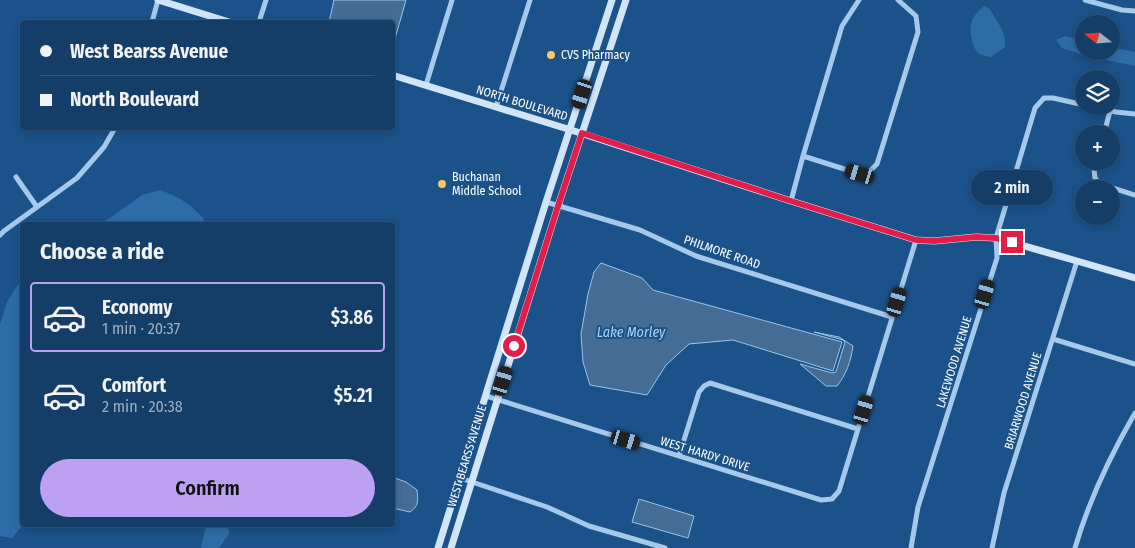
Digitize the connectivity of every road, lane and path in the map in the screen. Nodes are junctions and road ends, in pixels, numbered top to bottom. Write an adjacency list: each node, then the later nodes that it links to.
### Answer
1 (158, 0): 11 (street); 12 (main road)
2 (266, 0): 13 (street)
3 (452, 0): 15 (street)
4 (530, 0): 17 (street)
5 (612, 0): 21 (main road, WEST BEARSS AVENUE)
6 (626, 0): 22 (main road, WEST BEARSS AVENUE)
7 (859, 0): 23 (street)
8 (898, 0): 23 (street)
9 (1085, 0): 10 (street)
10 (1135, 11)
11 (153, 20)
12 (223, 20)
13 (260, 20)
14 (395, 76): 15 (main road, NORTH BOULEVARD)
15 (426, 85): 17 (main road, NORTH BOULEVARD)
16 (1075, 103): 32 (street, LAKEWOOD AVENUE)
17 (496, 108): 21 (main road, NORTH BOULEVARD)
18 (1120, 112): 19 (street)
19 (1135, 114)
20 (114, 130): 30 (street)
21 (570, 130): 22 (main road, NORTH BOULEVARD); 28 (main road, WEST BEARSS AVENUE)
22 (582, 133): 27 (main road, NORTH BOULEVARD); 29 (main road, WEST BEARSS AVENUE)
23 (803, 156): 27 (street)
24 (1094, 170): 26 (street)
25 (16, 178): 30 (street)
26 (1135, 195)
27 (791, 201): 33 (main road, NORTH BOULEVARD)
28 (546, 202): 29 (street, PHILMORE ROAD); 36 (main road, WEST BEARSS AVENUE)
29 (558, 206): 37 (main road, WEST BEARSS AVENUE); 38 (street, PHILMORE ROAD)
30 (37, 207): 31 (street)
31 (0, 235)
32 (996, 238): 33 (main road, NORTH BOULEVARD); 34 (main road, NORTH BOULEVARD); 51 (street, LAKEWOOD AVENUE)
33 (916, 240): 38 (street)
34 (1077, 261): 35 (main road, NORTH BOULEVARD); 39 (street, BRIARWOOD AVENUE)
35 (1135, 278)
36 (513, 310): 37 (street); 41 (main road, WEST BEARSS AVENUE)
37 (524, 313): 42 (main road, WEST BEARSS AVENUE)
38 (892, 317): 44 (street)
39 (1053, 339): 40 (street); 52 (street, BRIARWOOD AVENUE)
40 (1135, 364)
41 (486, 396): 42 (street, WEST HARDY DRIVE); 46 (main road, WEST BEARSS AVENUE)
42 (497, 399): 45 (street, WEST HARDY DRIVE); 47 (main road, WEST BEARSS AVENUE)
43 (1135, 413): 53 (street)
44 (858, 429): 45 (street, WEST HARDY DRIVE); 45 (street)
45 (679, 456)
46 (460, 478): 47 (street); 48 (main road, WEST BEARSS AVENUE)
47 (471, 482): 49 (main road, WEST BEARSS AVENUE); 50 (street)
48 (439, 545): 49 (street)
49 (451, 547)
50 (665, 548)
51 (911, 548)
52 (992, 548)
53 (1075, 548)

